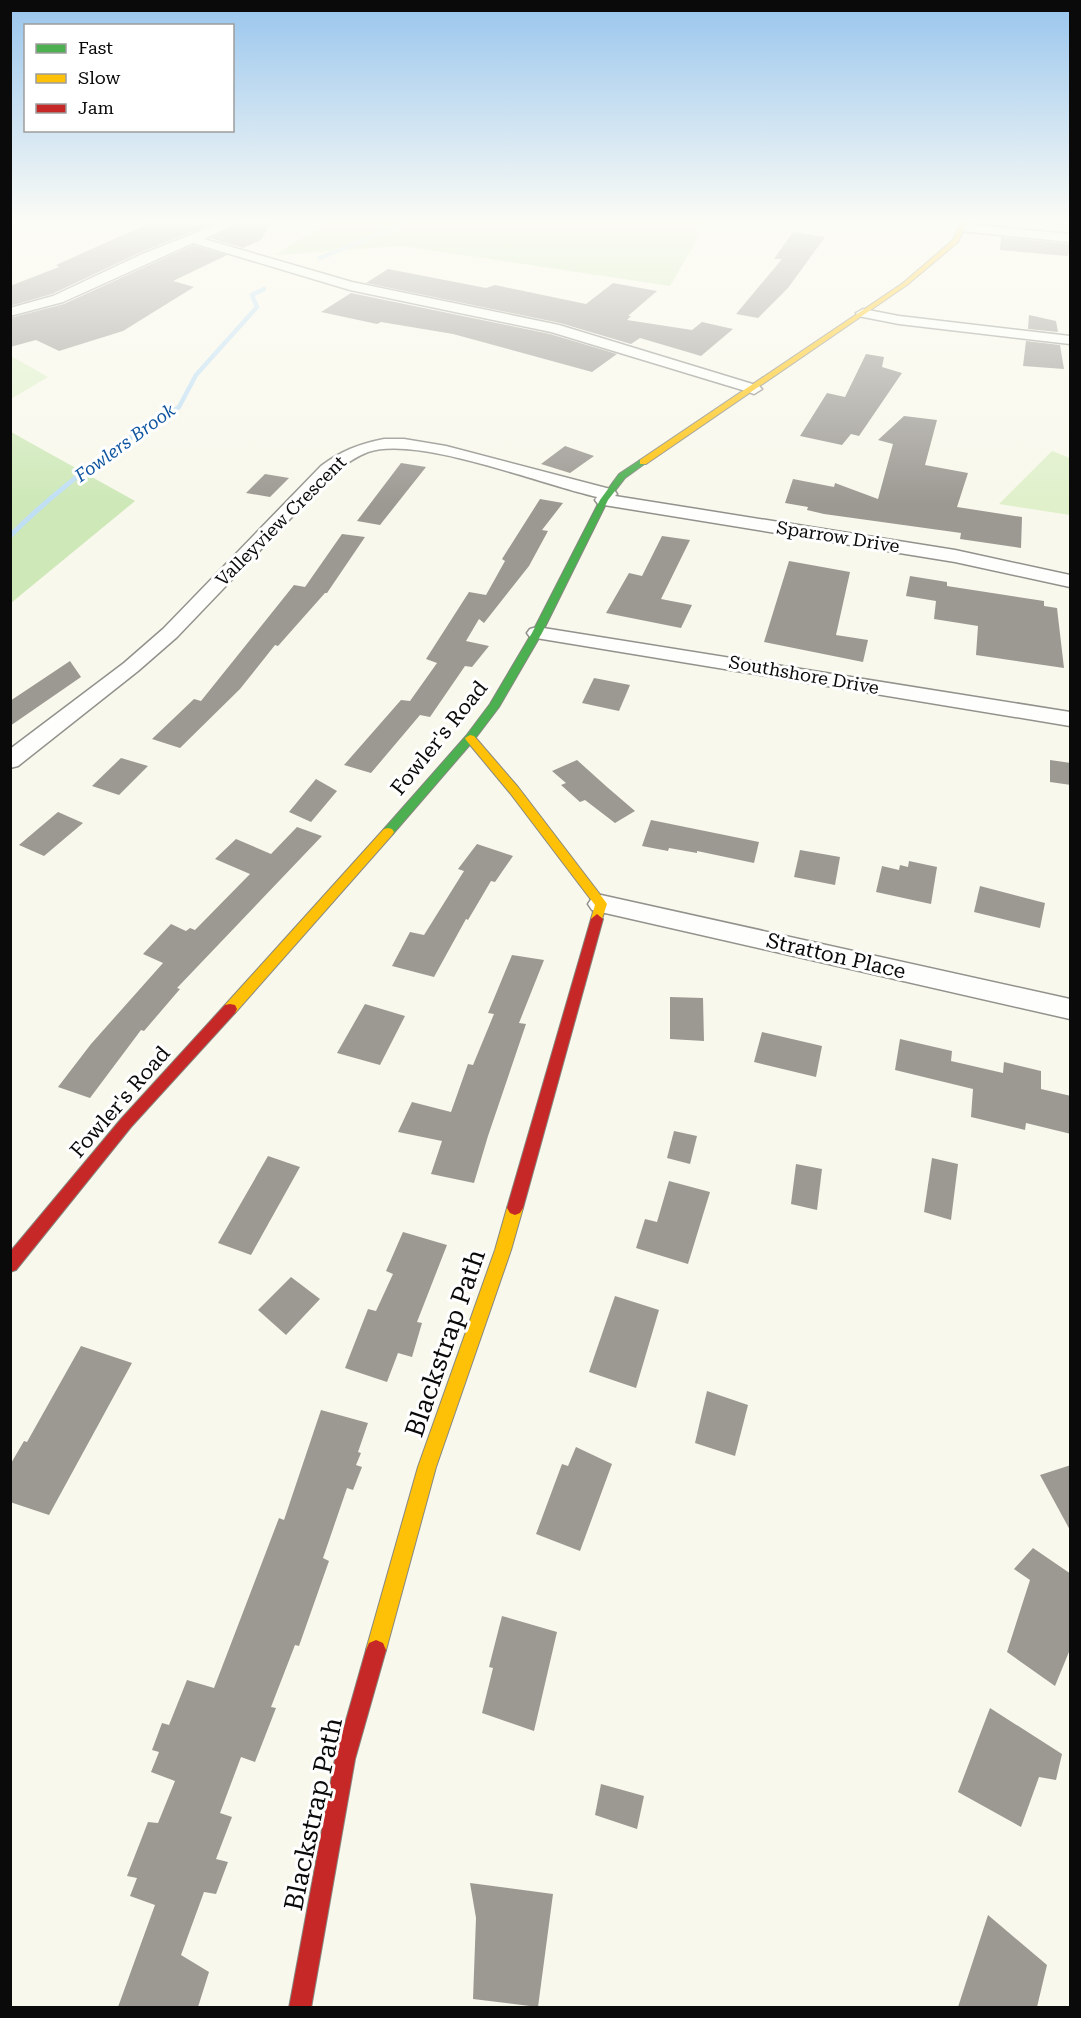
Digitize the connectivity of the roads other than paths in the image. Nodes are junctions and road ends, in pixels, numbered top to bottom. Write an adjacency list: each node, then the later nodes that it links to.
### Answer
1 (497, 316): 5 (street)
2 (858, 316): 5 (street, Fowler's Road)
3 (879, 316): 4 (street)
4 (1071, 340)
5 (754, 389): 6 (street, Fowler's Road)
6 (606, 497): 7 (street, Sparrow Drive); 8 (street, Fowler's Road); 11 (street, Valleyview Crescent)
7 (1071, 581)
8 (537, 633): 9 (street, Southshore Drive); 10 (street, Fowler's Road)
9 (1071, 719)
10 (470, 738): 12 (street); 14 (street, Fowler's Road)
11 (10, 761)
12 (601, 904): 13 (street, Stratton Place); 15 (street, Blackstrap Path)
13 (1071, 1009)
14 (10, 1265)
15 (300, 2007)

